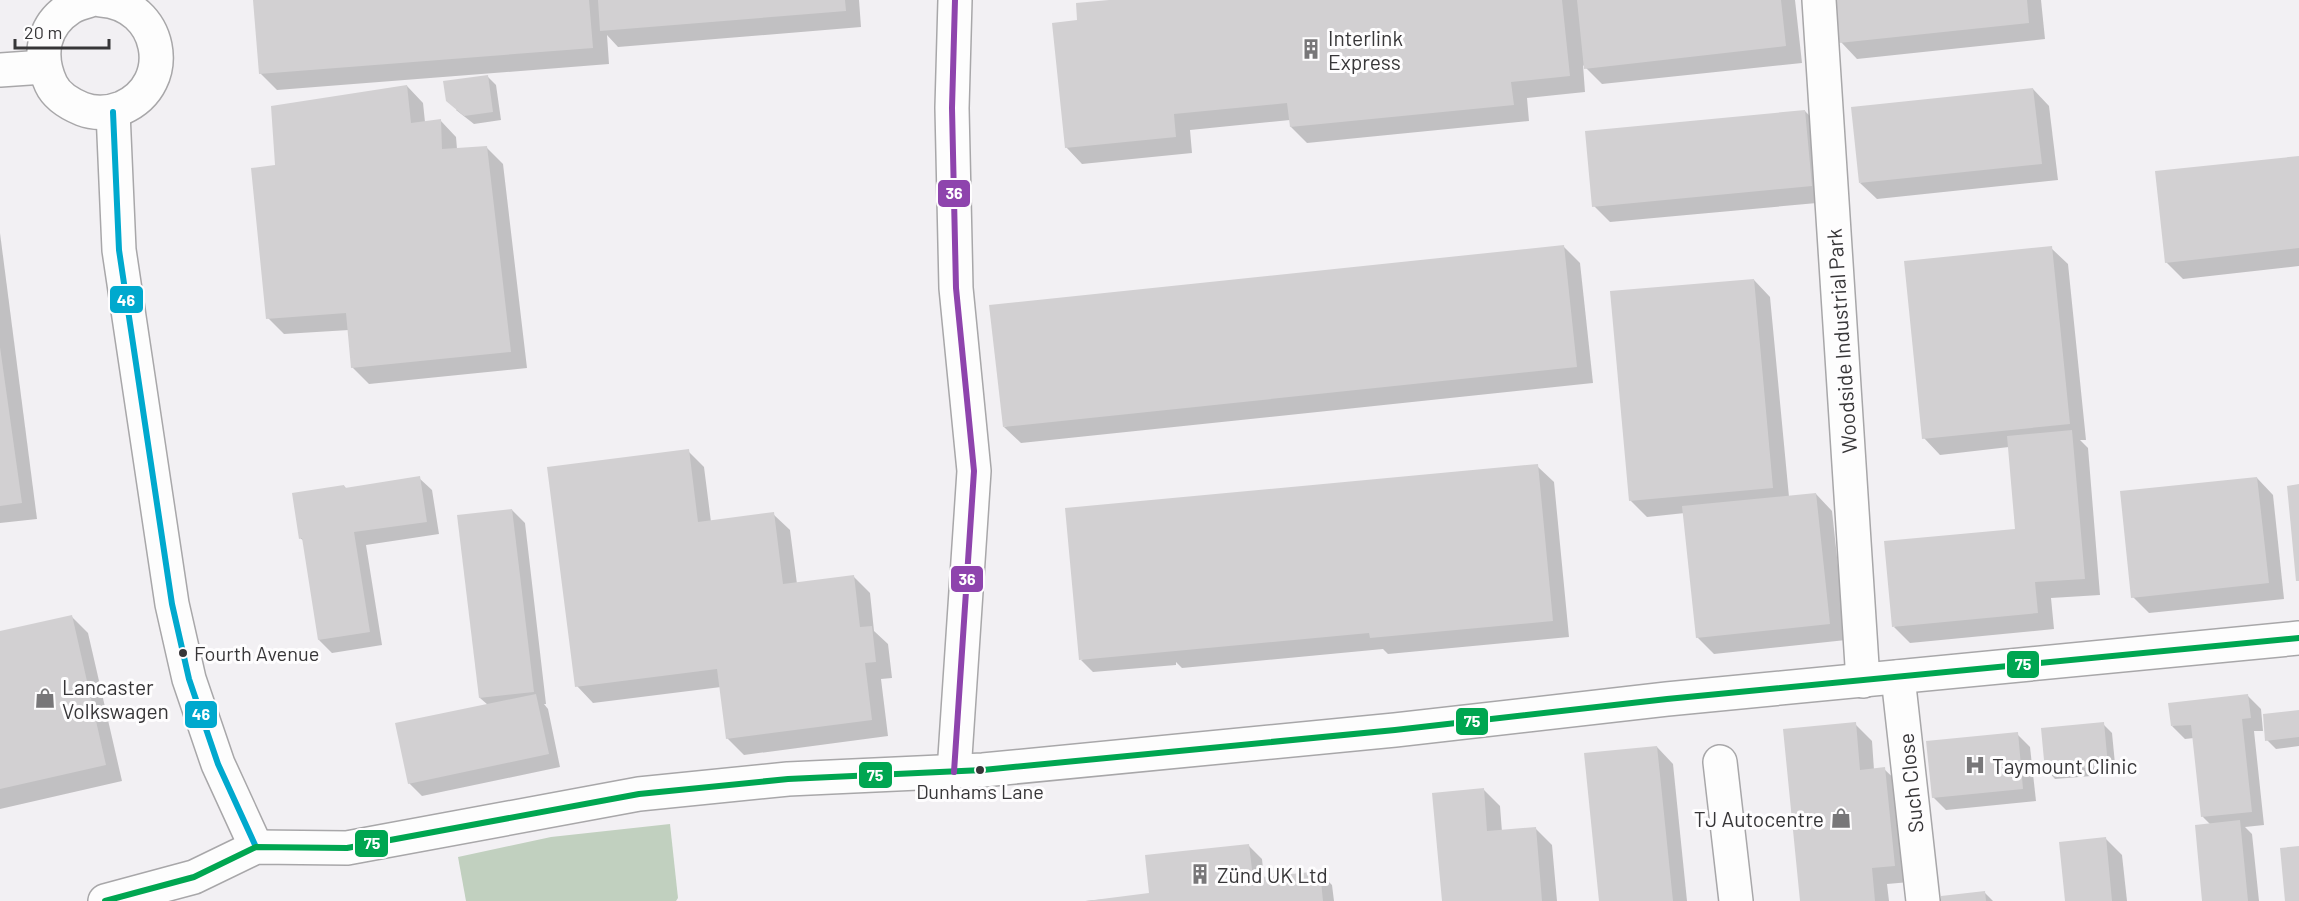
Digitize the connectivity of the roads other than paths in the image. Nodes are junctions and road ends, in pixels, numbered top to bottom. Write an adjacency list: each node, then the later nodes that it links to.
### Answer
1 (91, 0): 5 (street)
2 (101, 0): 7 (street)
3 (955, 0): 12 (street)
4 (1818, 0): 10 (street, Woodside Industrial Park)
5 (44, 67): 6 (street); 7 (street)
6 (0, 70)
7 (113, 112): 13 (street)
8 (2299, 638): 9 (street)
9 (1898, 677): 10 (street); 14 (street, Such Close)
10 (1863, 681): 12 (street)
11 (1720, 762): 16 (street)
12 (954, 772): 13 (street)
13 (256, 847): 15 (street)
14 (1920, 897)
15 (105, 901)
16 (1736, 901)

